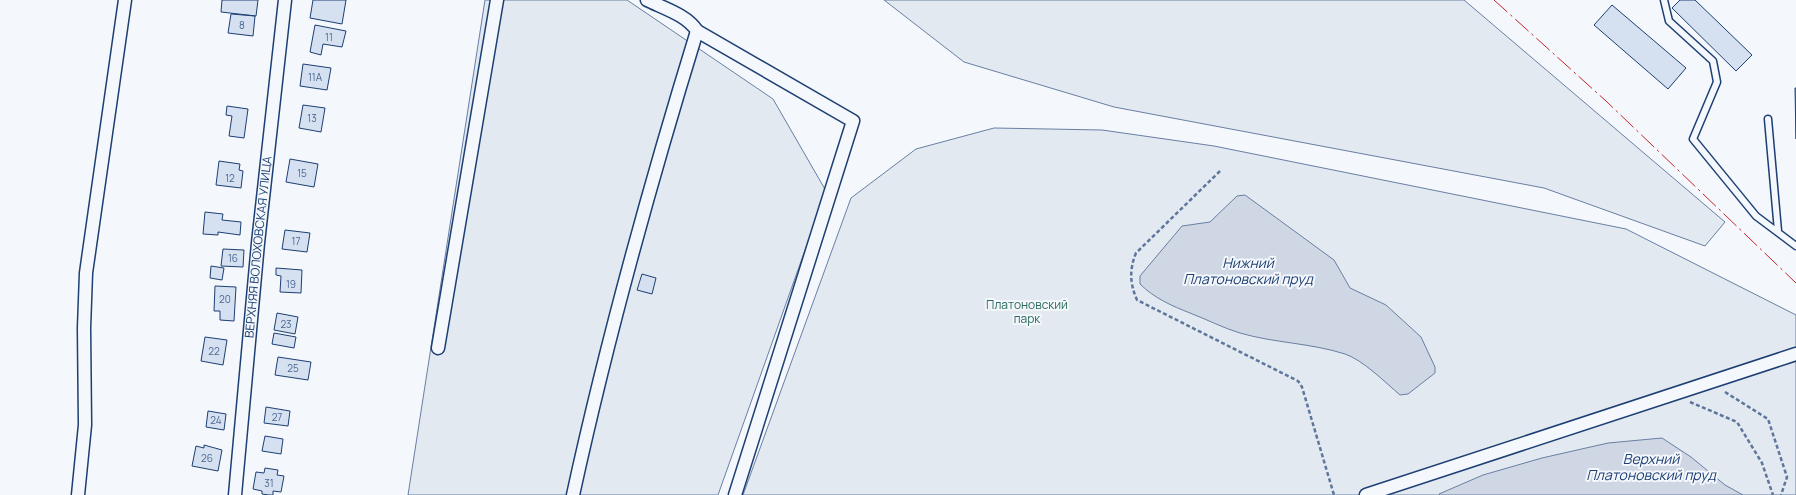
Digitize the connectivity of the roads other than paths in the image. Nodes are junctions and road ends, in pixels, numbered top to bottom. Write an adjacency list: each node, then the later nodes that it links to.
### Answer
1 (125, 0): 12 (street)
2 (285, 0): 13 (street, ВЕРХНЯЯ ВОЛОХОВСКАЯ УЛИЦА)
3 (497, 0): 10 (street)
4 (646, 0): 6 (street)
5 (1664, 0): 8 (lane)
6 (697, 31): 14 (street); 15 (street)
7 (1768, 119): 8 (lane)
8 (1778, 231): 9 (lane)
9 (1796, 246)
10 (438, 348)
11 (1796, 354): 16 (street)
12 (78, 495)
13 (235, 495)
14 (573, 495)
15 (734, 495)
16 (1366, 495)

